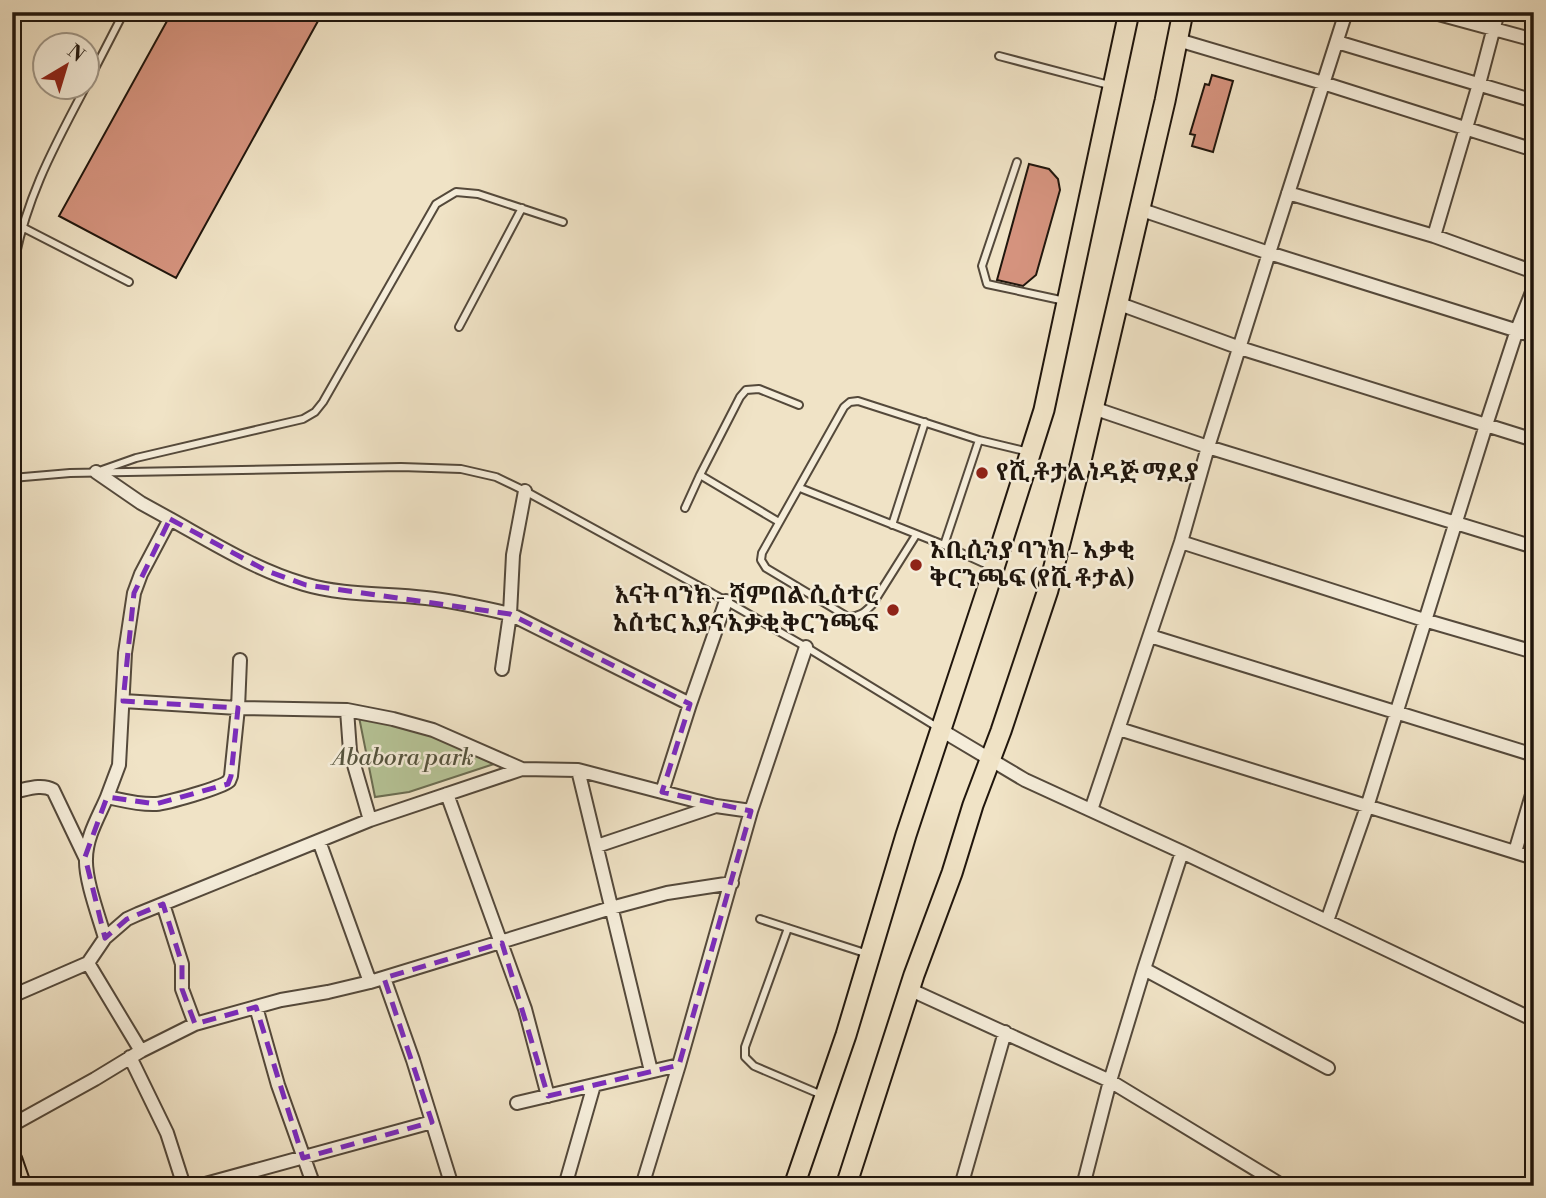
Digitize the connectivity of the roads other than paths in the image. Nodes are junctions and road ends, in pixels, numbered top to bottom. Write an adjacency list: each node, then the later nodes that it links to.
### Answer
1 (124, 12): 11 (lane)
2 (1129, 12): 15 (main road)
3 (1183, 12): 8 (main road)
4 (1346, 12): 10 (street)
5 (1431, 12): 7 (street)
6 (1498, 12): 7 (street)
7 (1494, 28): 9 (street); 14 (street)
8 (1178, 40): 13 (street); 23 (main road)
9 (1534, 40)
10 (1337, 42): 13 (street); 14 (street)
11 (102, 55)
12 (999, 56): 15 (lane)
13 (1323, 83): 18 (street); 21 (street)
14 (1479, 84): 16 (street); 18 (street)
15 (1113, 86): 32 (main road)
16 (1534, 101)
17 (78, 102): 25 (lane)
18 (1465, 128): 19 (street); 26 (street)
19 (1534, 150)
20 (1017, 162): 32 (lane)
21 (1288, 193): 26 (street); 27 (street)
22 (522, 208): 24 (lane); 34 (lane); 46 (lane)
23 (1139, 209): 27 (street); 33 (main road)
24 (563, 222)
25 (22, 227): 29 (lane); 30 (lane)
26 (1434, 236): 28 (street)
27 (1269, 253): 35 (street); 37 (street)
28 (1534, 272)
29 (12, 275)
30 (129, 282)
31 (1534, 287): 35 (street)
32 (1066, 301): 45 (main road)
33 (1117, 303): 37 (street); 39 (main road)
34 (459, 327)
35 (1517, 330): 36 (street); 41 (street)
36 (1534, 336)
37 (1240, 348): 41 (street); 44 (street)
38 (799, 405): 47 (lane)
39 (1093, 408): 44 (street); 77 (main road)
40 (925, 422): 42 (lane); 49 (lane); 55 (lane)
41 (1486, 425): 43 (street); 54 (street)
42 (979, 440): 45 (lane); 58 (lane)
43 (1534, 440)
44 (1208, 447): 54 (street); 57 (street)
45 (1031, 452): 60 (main road)
46 (96, 472): 48 (lane); 50 (lane); 52 (street)
47 (700, 475): 51 (lane); 53 (lane)
48 (12, 478)
49 (800, 488): 53 (lane); 55 (lane)
50 (524, 491): 61 (lane); 62 (street)
51 (685, 509)
52 (170, 519): 62 (street); 69 (street)
53 (779, 522): 56 (lane)
54 (1456, 523): 59 (street); 63 (street)
55 (892, 525): 56 (lane)
56 (916, 535): 58 (lane)
57 (1181, 542): 63 (street); 64 (street)
58 (944, 545): 60 (lane)
59 (1534, 547)
60 (994, 568): 75 (main road)
61 (726, 601): 65 (lane); 70 (street)
62 (510, 614): 68 (street); 70 (street)
63 (1424, 620): 66 (street); 73 (street)
64 (1150, 636): 73 (street); 74 (street)
65 (806, 647): 75 (lane); 88 (street)
66 (1534, 652)
67 (240, 660): 71 (street)
68 (502, 669)
69 (123, 701): 71 (street); 84 (street)
70 (690, 704): 82 (street)
71 (238, 708): 72 (street); 84 (street)
72 (347, 710): 78 (street); 89 (street)
73 (1396, 712): 76 (street); 86 (street)
74 (1119, 729): 86 (street); 87 (street)
75 (941, 730): 77 (street); 104 (main road)
76 (1534, 755)
77 (991, 760): 87 (street); 109 (main road)
78 (522, 769): 79 (street); 83 (street)
79 (578, 770): 82 (street); 91 (street)
80 (1534, 788): 93 (street)
81 (12, 792): 94 (street)
82 (662, 792): 85 (street)
83 (447, 794): 89 (street); 103 (street)
84 (107, 797): 94 (street)
85 (716, 806): 88 (street); 91 (street)
86 (1367, 807): 93 (street); 100 (street)
87 (1091, 810): 92 (street)
88 (751, 811): 96 (street)
89 (370, 820): 90 (street)
90 (319, 841): 97 (street); 108 (street)
91 (597, 846): 98 (street)
92 (1182, 852): 100 (street); 106 (street)
93 (1515, 852): 95 (street)
94 (85, 857): 102 (street)
95 (1534, 859)
96 (732, 883): 98 (street); 116 (street)
97 (163, 904): 102 (street); 113 (street)
98 (611, 908): 103 (street); 118 (street)
99 (760, 919): 101 (lane)
100 (1328, 921): 112 (street)
101 (788, 928): 104 (lane); 122 (lane)
102 (105, 939): 105 (street)
103 (502, 943): 107 (street); 121 (street)
104 (870, 955): 122 (main road)
105 (88, 962): 110 (street); 115 (street)
106 (1144, 970): 117 (street); 119 (street)
107 (384, 978): 108 (street); 124 (street)
108 (370, 982): 111 (street)
109 (911, 990): 114 (street); 136 (main road)
110 (12, 996)
111 (256, 1007): 113 (street); 126 (street)
112 (1534, 1020)
113 (195, 1024): 115 (street)
114 (1005, 1032): 119 (street); 137 (street)
115 (136, 1054): 125 (street); 129 (street)
116 (679, 1065): 118 (street); 134 (street)
117 (1328, 1068)
118 (651, 1071): 120 (street)
119 (1110, 1081): 138 (street); 139 (street)
120 (594, 1085): 121 (street); 133 (street)
121 (548, 1096): 123 (street)
122 (825, 1096): 135 (main road)
123 (517, 1103)
124 (432, 1122): 126 (street); 132 (street)
125 (12, 1125)
126 (303, 1158): 130 (street); 131 (street)
127 (12, 1160): 128 (main road)
128 (21, 1186)
129 (184, 1186)
130 (198, 1186)
131 (314, 1186)
132 (452, 1186)
133 (565, 1186)
134 (642, 1186)
135 (794, 1186)
136 (846, 1186)
137 (961, 1186)
138 (1083, 1186)
139 (1283, 1186)

